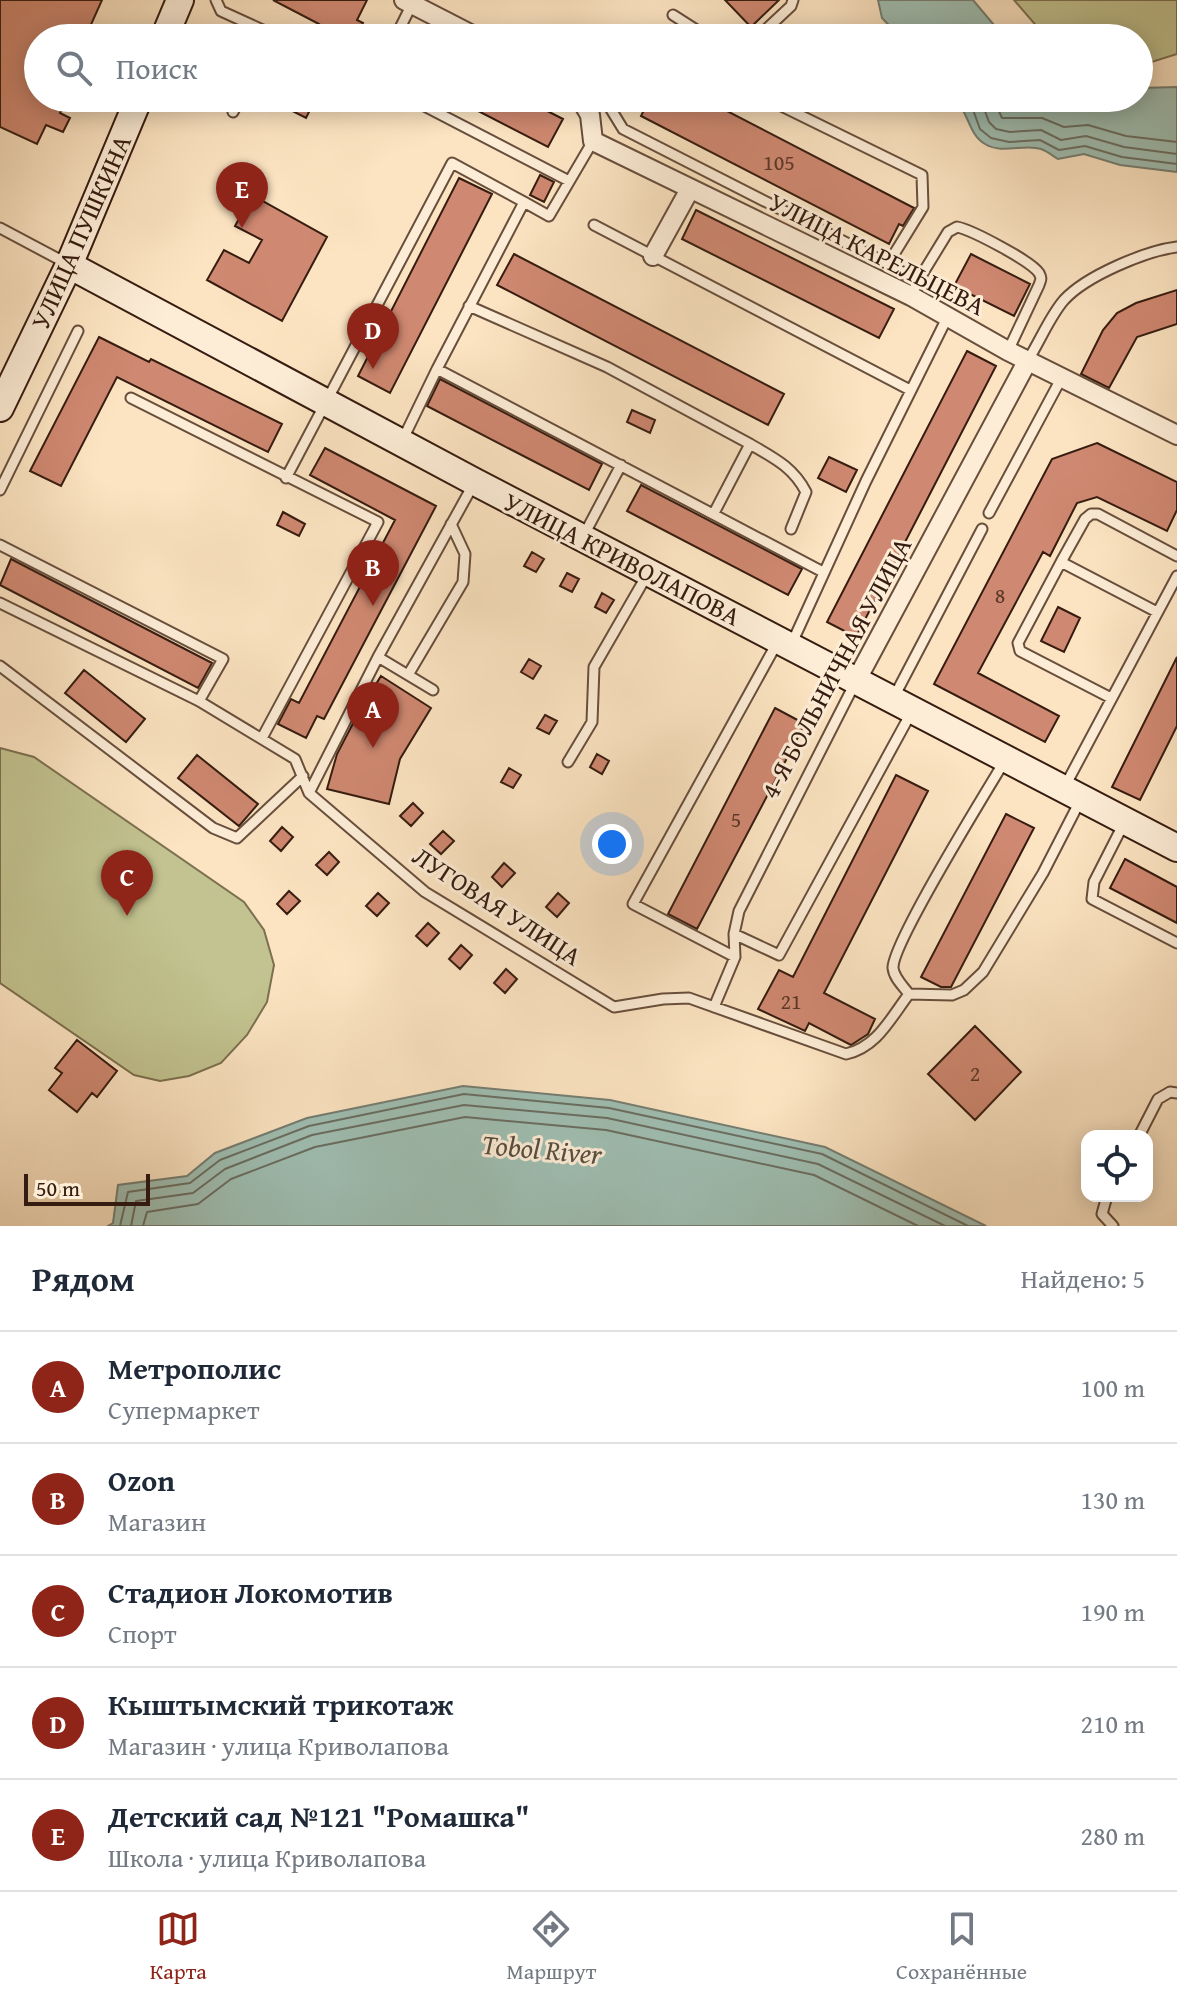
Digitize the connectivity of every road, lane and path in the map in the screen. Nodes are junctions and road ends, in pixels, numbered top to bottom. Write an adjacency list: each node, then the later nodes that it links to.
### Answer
1 (180, 0): 6 (street)
2 (216, 0): 7 (lane)
3 (793, 0): 11 (lane)
4 (408, 2): 8 (lane); 9 (street)
5 (673, 15): 10 (lane)
6 (170, 24)
7 (249, 24)
8 (400, 24)
9 (451, 24)
10 (687, 24)
11 (772, 24)
12 (133, 112): 28 (street, УЛИЦА ПУШКИНА)
13 (436, 112): 20 (lane)
14 (588, 112): 18 (street)
15 (593, 112): 18 (lane)
16 (612, 112): 27 (lane)
17 (794, 112): 27 (lane)
18 (590, 115): 19 (street)
19 (593, 141): 20 (lane); 21 (street, УЛИЦА КАРЕЛЬЦЕВА)
20 (569, 181): 22 (lane)
21 (690, 189): 26 (street); 29 (street, УЛИЦА КАРЕЛЬЦЕВА)
22 (524, 202): 30 (lane); 39 (lane)
23 (594, 225): 26 (lane)
24 (0, 228): 28 (lane)
25 (1177, 247): 34 (lane)
26 (653, 256): 37 (lane)
27 (888, 264): 29 (lane)
28 (69, 265): 39 (street, УЛИЦА КРИВОЛАПОВА); 40 (street, УЛИЦА ПУШКИНА)
29 (914, 288): 31 (street, УЛИЦА КАРЕЛЬЦЕВА); 33 (lane)
30 (469, 306): 35 (lane); 43 (lane)
31 (947, 318): 33 (street, УЛИЦА КАРЕЛЬЦЕВА); 37 (lane)
32 (78, 331): 47 (lane)
33 (1008, 351): 34 (street, УЛИЦА КАРЕЛЬЦЕВА)
34 (1028, 360): 36 (street, УЛИЦА КАРЕЛЬЦЕВА); 66 (street, 4-Я БОЛЬНИЧНАЯ УЛИЦА)
35 (437, 369): 42 (lane); 44 (lane)
36 (1062, 377): 41 (street, УЛИЦА КАРЕЛЬЦЕВА); 49 (lane)
37 (910, 390): 58 (lane)
38 (131, 398): 45 (lane)
39 (326, 403): 42 (street, УЛИЦА КРИВОЛАПОВА); 45 (lane)
40 (0, 408)
41 (1177, 435)
42 (402, 442): 46 (street, УЛИЦА КРИВОЛАПОВА)
43 (750, 444): 48 (lane); 51 (lane)
44 (621, 465): 48 (lane); 53 (lane)
45 (286, 478): 71 (lane)
46 (475, 482): 50 (lane); 53 (street, УЛИЦА КРИВОЛАПОВА)
47 (0, 490)
48 (714, 513): 58 (lane)
49 (989, 513)
50 (451, 524): 63 (lane); 65 (lane)
51 (791, 529)
52 (982, 529): 70 (lane)
53 (583, 538): 57 (street, УЛИЦА КРИВОЛАПОВА)
54 (0, 545): 69 (lane)
55 (1177, 556): 56 (lane)
56 (1061, 562): 61 (lane); 68 (lane)
57 (648, 572): 62 (street, УЛИЦА КРИВОЛАПОВА); 73 (lane)
58 (823, 572): 62 (lane)
59 (1177, 576): 61 (lane)
60 (0, 603): 69 (lane)
61 (1157, 612): 68 (lane)
62 (785, 643): 66 (street, УЛИЦА КРИВОЛАПОВА); 81 (lane)
63 (378, 657): 65 (lane); 75 (lane)
64 (0, 666): 74 (lane)
65 (408, 675): 67 (lane)
66 (856, 681): 70 (street, УЛИЦА КРИВОЛАПОВА); 79 (lane, 4-Я БОЛЬНИЧНАЯ УЛИЦА)
67 (433, 690)
68 (1111, 698): 76 (lane)
69 (199, 701): 71 (lane)
70 (903, 705): 72 (street, УЛИЦА КРИВОЛАПОВА); 79 (lane)
71 (262, 738): 74 (lane)
72 (1006, 759): 76 (street, УЛИЦА КРИВОЛАПОВА); 82 (lane)
73 (568, 762)
74 (303, 776): 75 (lane)
75 (309, 793): 83 (lane, ЛУГОВАЯ УЛИЦА)
76 (1073, 793): 77 (street, УЛИЦА КРИВОЛАПОВА); 82 (lane)
77 (1125, 821): 78 (street, УЛИЦА КРИВОЛАПОВА); 80 (lane)
78 (1177, 847)
79 (734, 934): 81 (lane, 4-Я БОЛЬНИЧНАЯ УЛИЦА)
80 (1177, 943)
81 (735, 957): 83 (lane, 4-Я БОЛЬНИЧНАЯ УЛИЦА)
82 (909, 994): 83 (lane, ЛУГОВАЯ УЛИЦА)
83 (714, 1007)
84 (1177, 1093): 85 (lane)
85 (1142, 1130)
86 (1105, 1202): 87 (lane)
87 (1113, 1226)

